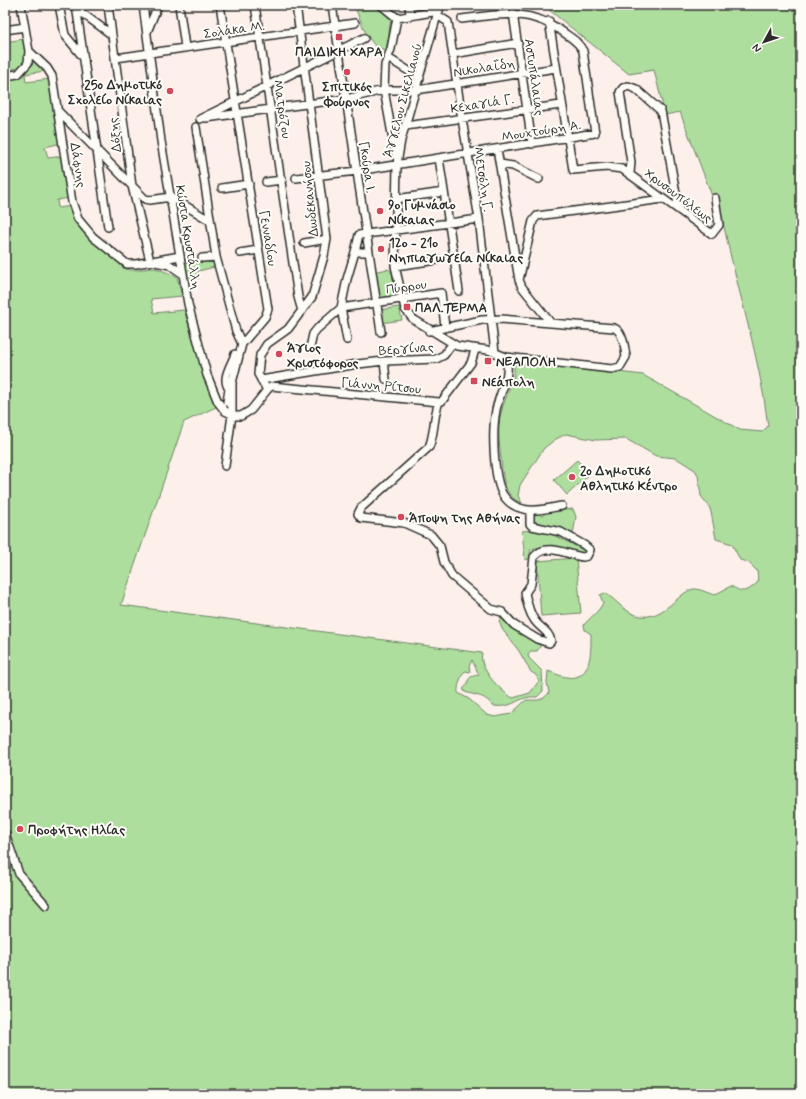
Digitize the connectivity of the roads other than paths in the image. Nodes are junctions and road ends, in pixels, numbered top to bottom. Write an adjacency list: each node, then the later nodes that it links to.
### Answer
1 (21, 5): 23 (street)
2 (59, 5): 37 (street)
3 (71, 5): 14 (street)
4 (108, 5): 27 (street, Δόξης)
5 (143, 5): 26 (street, Κώστα Κρυστάλλη)
6 (158, 5): 26 (street)
7 (179, 5): 32 (street)
8 (220, 5): 30 (street, Γενναδίου)
9 (255, 5): 28 (street, Ματρόζου)
10 (296, 5): 25 (street, Δωδεκανήσου)
11 (332, 5): 22 (street, Γκούρα Ι.)
12 (381, 5): 18 (street)
13 (409, 5): 17 (street)
14 (76, 8): 27 (street); 37 (street)
15 (439, 10): 17 (street); 36 (street, Μετσόλη Γ.); 44 (street, Άγγελου Σικελιανού)
16 (513, 14): 19 (street); 20 (street); 31 (street, Αστυπάλαιας)
17 (410, 15): 18 (street)
18 (397, 18): 39 (street)
19 (462, 19)
20 (549, 21): 41 (street); 61 (street, Μουχτούρη Α.)
21 (355, 23): 22 (street, Σολάκα Μ.)
22 (335, 26): 25 (street, Σολάκα Μ.); 33 (street, Γκούρα Ι.)
23 (25, 27): 24 (street); 34 (street)
24 (5, 30)
25 (300, 31): 28 (street, Σολάκα Μ.); 40 (street, Δωδεκανήσου)
26 (147, 32): 35 (street, Κώστα Κρυστάλλη)
27 (112, 35): 38 (street, Δόξης)
28 (260, 37): 30 (street, Σολάκα Μ.); 46 (street, Ματρόζου)
29 (364, 38): 33 (street)
30 (226, 43): 32 (street, Σολάκα Μ.); 50 (street, Γενναδίου)
31 (518, 43): 36 (street); 42 (street, Αστυπάλαιας)
32 (185, 47): 35 (street, Σολάκα Μ.)
33 (339, 50): 40 (street); 49 (street, Γκούρα Ι.)
34 (28, 51): 43 (street); 56 (street, Δάφνης)
35 (149, 52): 38 (street, Σολάκα Μ.); 80 (street, Κώστα Κρυστάλλη)
36 (453, 54): 45 (street, Μετσόλη Γ.)
37 (83, 57): 64 (street)
38 (116, 58): 77 (street, Δόξης)
39 (388, 58): 44 (street); 47 (street)
40 (305, 67): 46 (street); 51 (street, Δωδεκανήσου)
41 (556, 68): 42 (street, Νικολαΐδη); 52 (street)
42 (522, 73): 45 (street, Νικολαΐδη); 55 (street, Αστυπάλαιας)
43 (5, 76)
44 (420, 78): 48 (street, Άγγελου Σικελιανού)
45 (457, 83): 48 (street, Νικολαΐδη); 58 (street, Μετσόλη Γ.)
46 (267, 85): 50 (street); 54 (street, Ματρόζου)
47 (384, 90): 48 (street, Νικολαΐδη); 49 (street, Νικολαΐδη); 67 (street)
48 (416, 90): 59 (street, Άγγελου Σικελιανού)
49 (346, 99): 51 (street, Νικολαΐδη); 69 (street, Γκούρα Ι.)
50 (234, 102): 57 (street, Γενναδίου); 57 (street)
51 (310, 104): 53 (street, Νικολαΐδη); 71 (street, Δωδεκανήσου)
52 (562, 105): 55 (street, Κεχαγιά Γ.); 61 (street)
53 (283, 107)
54 (271, 109): 57 (street); 74 (street, Ματρόζου)
55 (527, 109): 58 (street, Κεχαγιά Γ.); 62 (street, Αστυπάλαιας)
56 (59, 112): 64 (street); 101 (street, Δάφνης)
57 (236, 114): 76 (street, Γενναδίου)
58 (462, 119): 59 (street, Κεχαγιά Γ.); 65 (street, Μετσόλη Γ.)
59 (405, 126): 67 (street, Άγγελου Σικελιανού)
60 (196, 127): 86 (street)
61 (567, 138): 62 (street, Μουχτούρη Α.); 70 (street, Χρυσουπόλεως)
62 (532, 144): 63 (street, Μουχτούρη Α.)
63 (497, 149): 65 (street, Μουχτούρη Α.); 68 (street)
64 (98, 152): 77 (street); 88 (street)
65 (469, 154): 66 (street, Μουχτούρη Α.); 85 (street, Μετσόλη Γ.)
66 (439, 158): 67 (street, Μουχτούρη Α.); 79 (street)
67 (397, 164): 69 (street, Μουχτούρη Α.); 82 (street, Άγγελου Σικελιανού)
68 (500, 164): 73 (street); 104 (street)
69 (356, 171): 71 (street, Μουχτούρη Α.); 90 (street, Γκούρα Ι.)
70 (630, 173): 83 (street, Χρυσουπόλεως); 84 (street)
71 (319, 175): 72 (street, Μουχτούρη Α.); 91 (street, Δωδεκανήσου)
72 (296, 178)
73 (539, 179)
74 (282, 180): 75 (street); 109 (street, Ματρόζου)
75 (266, 182)
76 (249, 184): 78 (street); 93 (street, Γενναδίου)
77 (132, 186): 80 (street); 101 (street, Δόξης)
78 (222, 188)
79 (444, 192): 82 (street); 87 (street)
80 (171, 197): 86 (street); 97 (street, Κώστα Κρυστάλλη)
81 (715, 198): 84 (street, Χρυσουπόλεως)
82 (396, 199): 89 (street, Άγγελου Σικελιανού)
83 (663, 199): 84 (street, Χρυσουπόλεως); 104 (street)
84 (679, 210)
85 (479, 219): 87 (street); 110 (street, Μετσόλη Γ.)
86 (209, 220): 98 (street)
87 (449, 224): 89 (street); 105 (street)
88 (108, 226)
89 (396, 231): 90 (street); 102 (street, Άγγελου Σικελιανού)
90 (363, 235): 94 (street); 95 (street, Γκούρα Ι.)
91 (327, 239): 92 (street); 109 (street, Δωδεκανήσου)
92 (304, 243)
93 (258, 250): 96 (street); 116 (street, Γενναδίου)
94 (355, 252): 95 (street); 108 (street)
95 (368, 252): 107 (street, Γκούρα Ι.)
96 (240, 253)
97 (180, 256): 101 (street, Δάφνης); 103 (street, Κώστα Κρυστάλλη)
98 (216, 257): 99 (street); 116 (street)
99 (202, 258)
100 (437, 260): 102 (street)
101 (150, 261): 103 (street)
102 (395, 266): 106 (street, Άγγελου Σικελιανού)
103 (183, 274): 129 (street, Κώστα Κρυστάλλη)
104 (519, 280): 111 (street)
105 (459, 291)
106 (402, 299): 107 (street, Πύρρου); 112 (street, Πύρρου); 113 (street, Άγγελου Σικελιανού)
107 (375, 303): 108 (street, Πύρρου); 114 (street, Γκούρα Ι.)
108 (341, 308): 115 (street); 118 (street)
109 (302, 311): 125 (street, Δωδεκανήσου)
110 (492, 319): 111 (street); 112 (street); 120 (street, Μετσόλη Γ.)
111 (550, 322): 122 (street)
112 (445, 327): 113 (street)
113 (429, 331): 117 (street, Άγγελου Σικελιανού)
114 (381, 332)
115 (347, 340)
116 (242, 344): 128 (street, Γενναδίου)
117 (452, 344): 119 (street, Άγγελου Σικελιανού); 123 (street, Βεργίνας)
118 (310, 348)
119 (475, 350): 120 (street); 127 (street)
120 (495, 352): 122 (street)
121 (235, 354): 128 (street)
122 (506, 357): 132 (street)
123 (384, 361): 124 (street); 125 (street, Βεργίνας)
124 (386, 378)
125 (261, 380): 126 (street, Δωδεκανήσου)
126 (267, 390): 127 (street, Γιάννη Ρίτσου); 129 (street)
127 (439, 402): 132 (street)
128 (232, 405): 129 (street, Γενναδίου)
129 (232, 415): 130 (street, Γενναδίου)
130 (225, 466)
131 (562, 506): 132 (street)
132 (530, 511)
133 (5, 833): 134 (street)
134 (46, 905)

